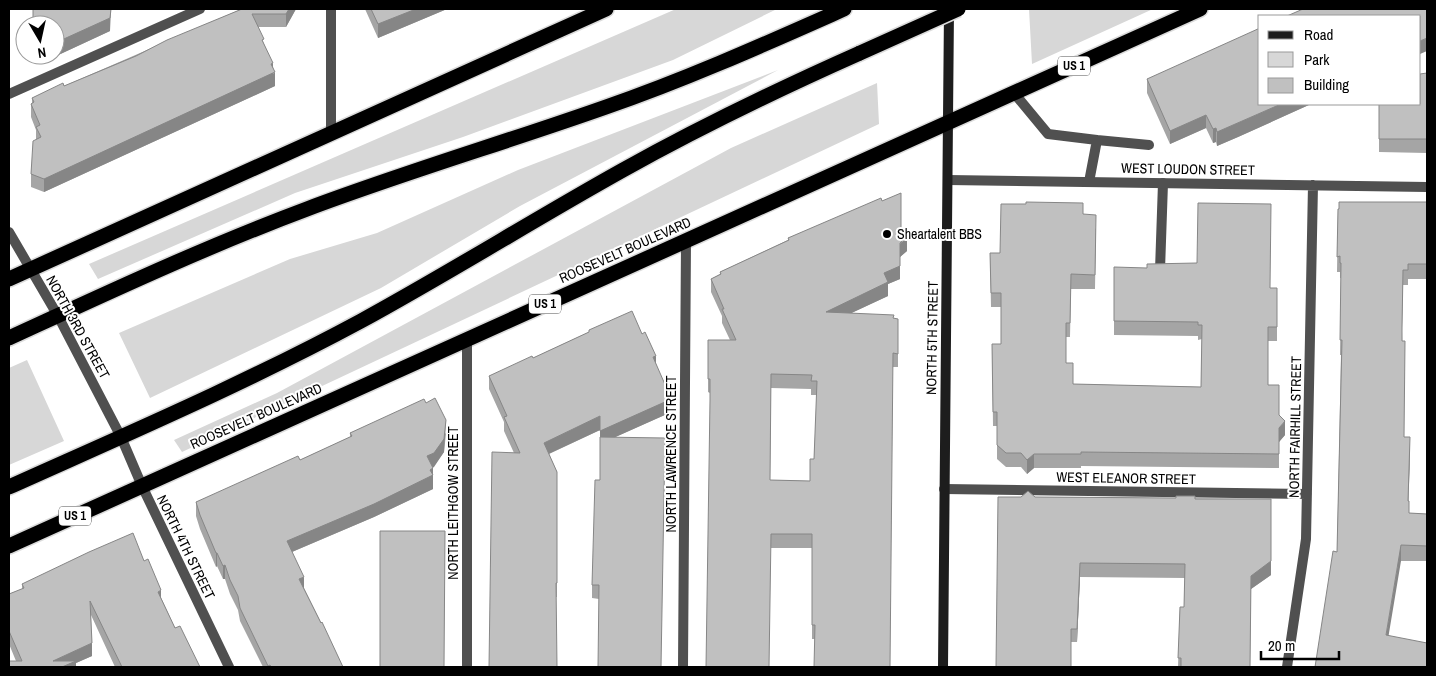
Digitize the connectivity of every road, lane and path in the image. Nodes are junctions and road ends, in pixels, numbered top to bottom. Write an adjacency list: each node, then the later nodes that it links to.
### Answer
1 (200, 9): 9 (street)
2 (331, 9): 11 (street)
3 (606, 9): 11 (highway)
4 (844, 9): 24 (highway)
5 (949, 9): 10 (street, NORTH 5TH STREET)
6 (958, 9): 27 (highway, bridge)
7 (1200, 9): 8 (highway, ROOSEVELT BOULEVARD / US 1)
8 (1014, 93): 10 (highway, ROOSEVELT BOULEVARD / US 1); 12 (street)
9 (9, 94)
10 (948, 122): 14 (street, NORTH 5TH STREET); 20 (highway, ROOSEVELT BOULEVARD / US 1)
11 (331, 133): 21 (highway)
12 (1097, 140): 13 (street); 15 (street)
13 (1149, 145)
14 (948, 180): 15 (street, WEST LOUDON STREET); 30 (street, NORTH 5TH STREET)
15 (1089, 182): 16 (street, WEST LOUDON STREET)
16 (1163, 183): 17 (street, WEST LOUDON STREET); 22 (street)
17 (1313, 185): 18 (street, WEST LOUDON STREET); 31 (street, NORTH FAIRHILL STREET)
18 (1427, 186)
19 (9, 232): 21 (street, NORTH 3RD STREET)
20 (686, 241): 26 (highway, ROOSEVELT BOULEVARD / US 1); 35 (street, NORTH LAWRENCE STREET)
21 (30, 269): 23 (highway); 24 (street, NORTH 3RD STREET)
22 (1160, 270)
23 (9, 279)
24 (58, 316): 25 (highway); 27 (street, NORTH 3RD STREET)
25 (9, 338)
26 (467, 339): 28 (highway, ROOSEVELT BOULEVARD / US 1); 34 (street, NORTH LEITHGOW STREET)
27 (121, 437): 28 (street, NORTH 4TH STREET); 29 (highway)
28 (142, 486): 32 (highway, ROOSEVELT BOULEVARD / US 1); 33 (street, NORTH 4TH STREET)
29 (9, 487)
30 (944, 490): 31 (street, WEST ELEANOR STREET); 36 (street, NORTH 5TH STREET)
31 (1307, 494): 37 (street, NORTH FAIRHILL STREET)
32 (9, 546)
33 (229, 667)
34 (467, 667)
35 (683, 667)
36 (943, 667)
37 (1287, 667)

